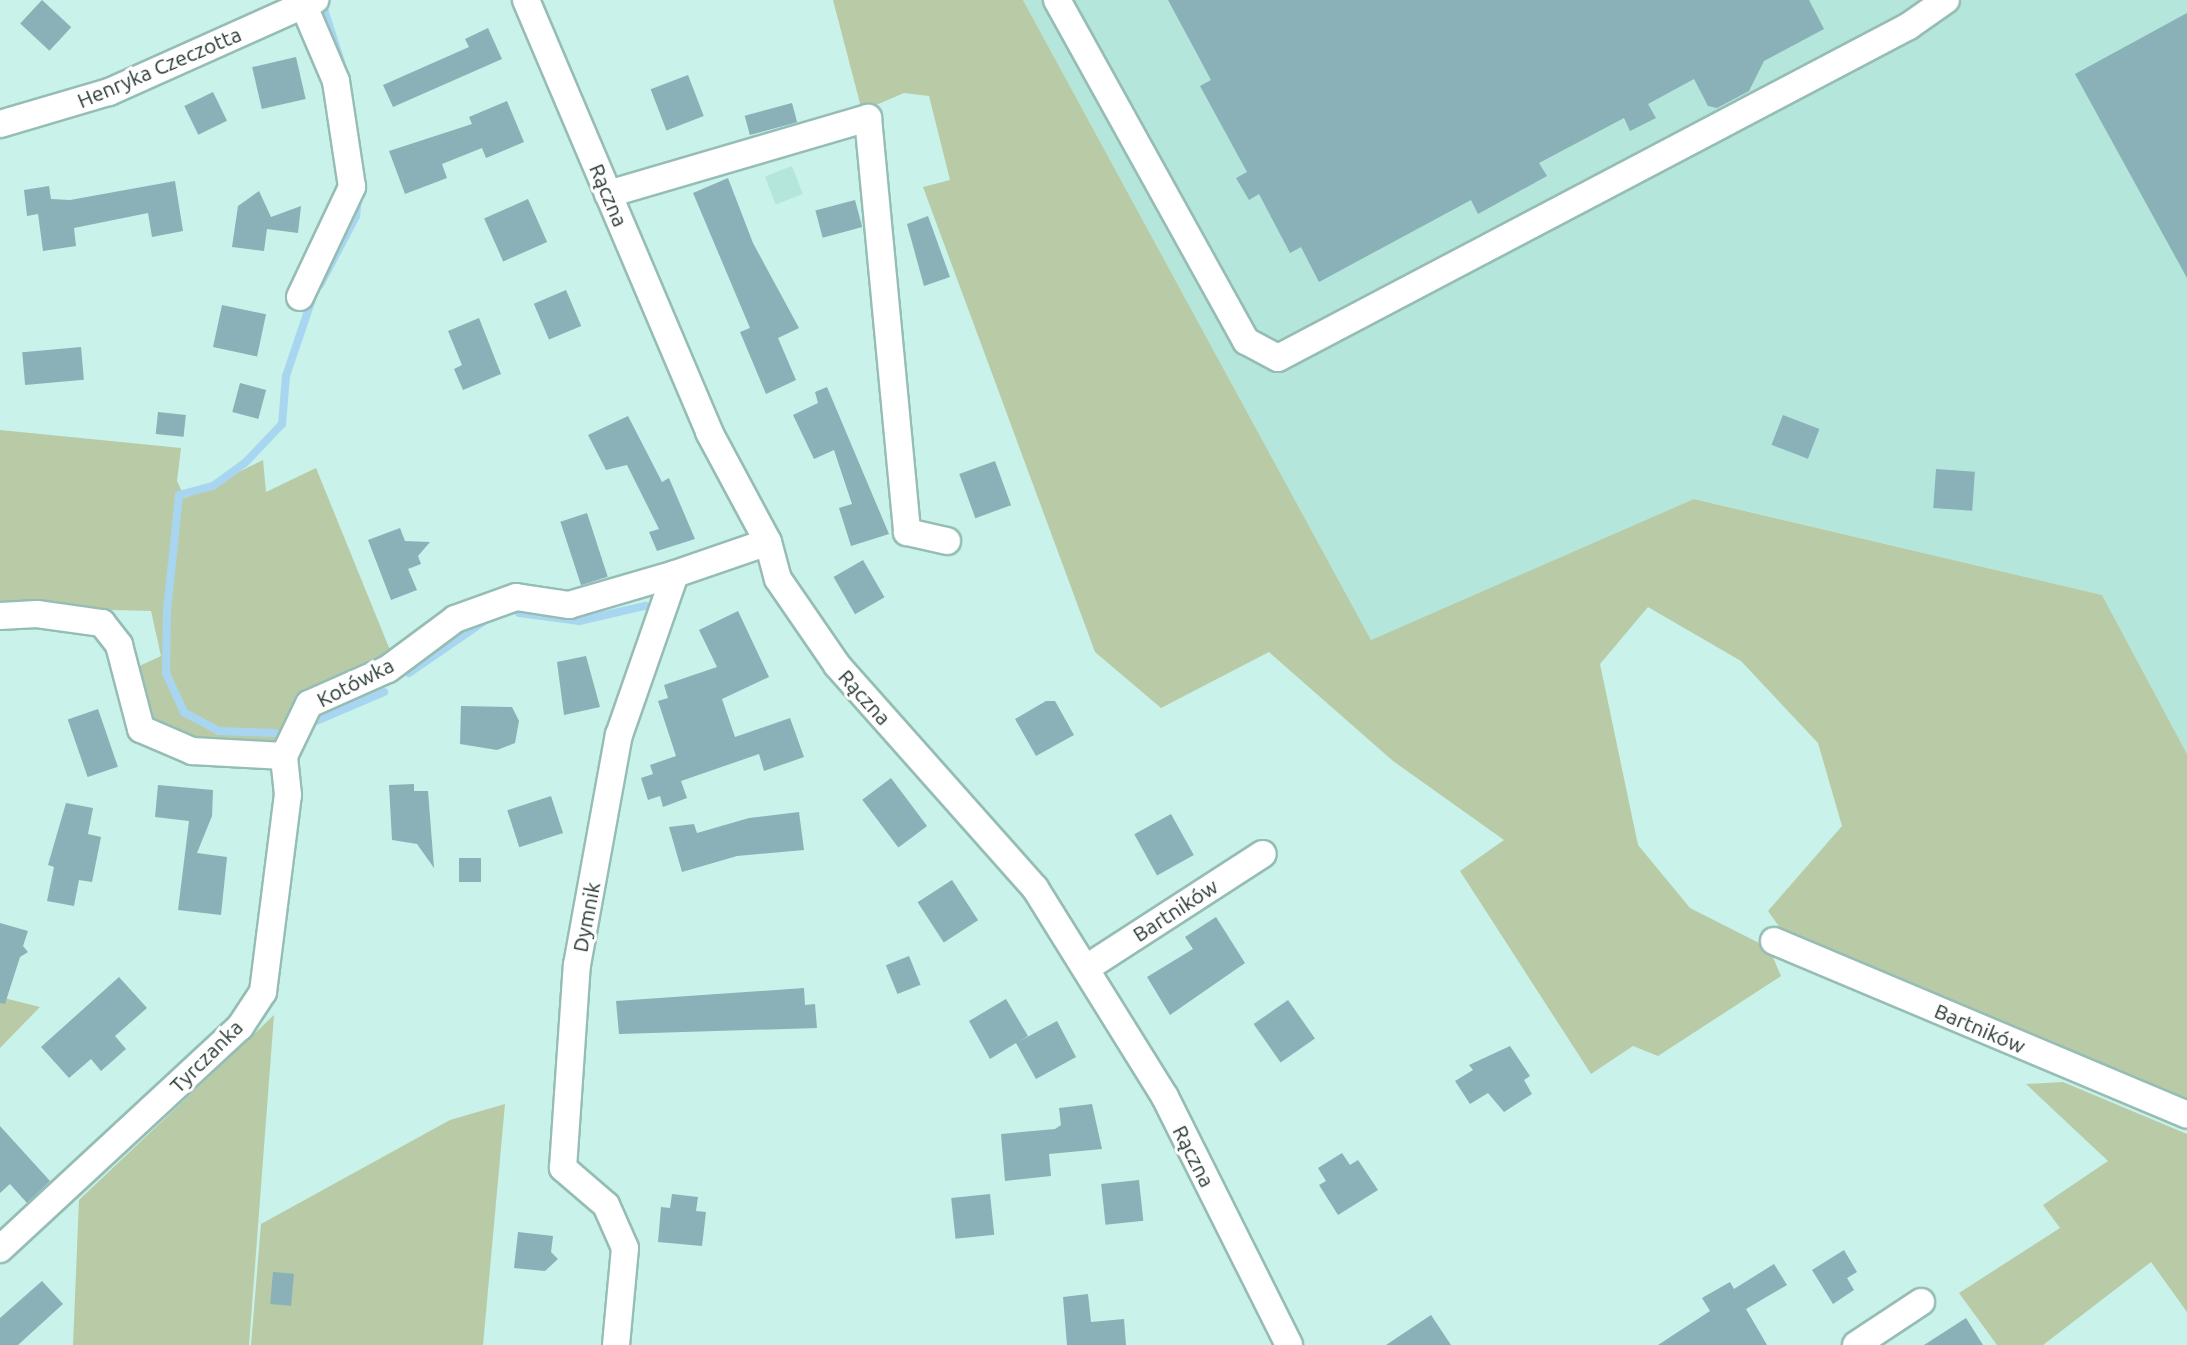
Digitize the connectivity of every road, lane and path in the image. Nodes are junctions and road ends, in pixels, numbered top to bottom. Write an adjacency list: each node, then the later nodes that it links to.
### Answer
1 (526, 0): 6 (street, Rączna)
2 (1057, 0): 3 (street)
3 (1946, 0)
4 (310, 3): 5 (street, Henryka Czeczotta); 7 (street)
5 (0, 124)
6 (608, 194): 8 (street); 9 (street, Rączna)
7 (300, 297)
8 (947, 541)
9 (768, 542): 10 (street); 15 (street, Rączna)
10 (675, 574): 12 (street, Kotówka); 19 (street, Dymnik)
11 (0, 616): 12 (street)
12 (284, 756): 17 (street, Tyrczanka)
13 (1263, 854): 15 (street, Bartników)
14 (1774, 941): 16 (street, Bartników)
15 (1088, 967): 20 (street, Rączna)
16 (2187, 1115)
17 (0, 1249)
18 (1921, 1302): 21 (street)
19 (616, 1345)
20 (1289, 1345)
21 (1856, 1345)

